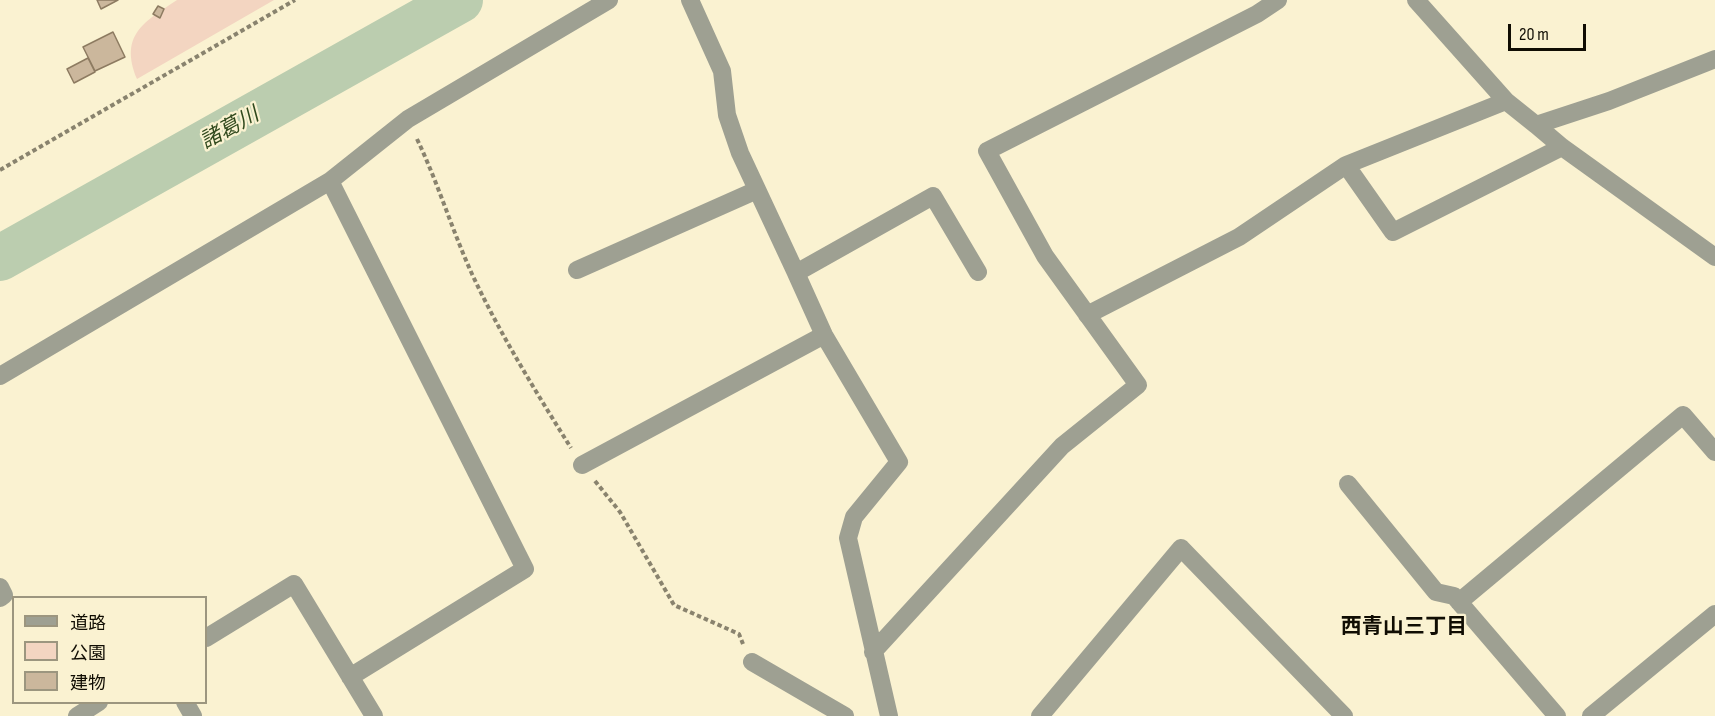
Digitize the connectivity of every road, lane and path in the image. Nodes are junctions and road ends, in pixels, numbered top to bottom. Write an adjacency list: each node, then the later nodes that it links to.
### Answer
1 (295, 0): 12 (path)
2 (609, 0): 8 (street)
3 (690, 0): 14 (street)
4 (1278, 0): 19 (street)
5 (1416, 0): 7 (street)
6 (1715, 59): 9 (street)
7 (1506, 101): 9 (street); 11 (street)
8 (408, 119): 13 (street); 23 (path)
9 (1536, 125): 10 (street)
10 (1562, 147): 11 (street); 15 (street)
11 (1346, 165): 19 (street)
12 (0, 170)
13 (330, 181): 21 (street); 32 (street)
14 (757, 190): 16 (street); 18 (street)
15 (1715, 257)
16 (577, 270)
17 (978, 272): 18 (street)
18 (796, 273): 20 (street)
19 (1087, 315): 30 (street)
20 (824, 335): 23 (street); 30 (street)
21 (0, 376)
22 (1715, 452): 27 (street)
23 (582, 465): 31 (path)
24 (1348, 484): 27 (street)
25 (0, 587): 26 (street)
26 (0, 598)
27 (1459, 602): 40 (street)
28 (1715, 614): 41 (street)
29 (207, 637): 32 (street)
30 (873, 652): 37 (street)
31 (752, 662): 36 (street)
32 (350, 677): 35 (street)
33 (96, 704): 34 (street)
34 (77, 716)
35 (374, 716)
36 (845, 716)
37 (889, 716)
38 (1040, 716): 39 (street)
39 (1344, 716)
40 (1557, 716)
41 (1591, 716)

